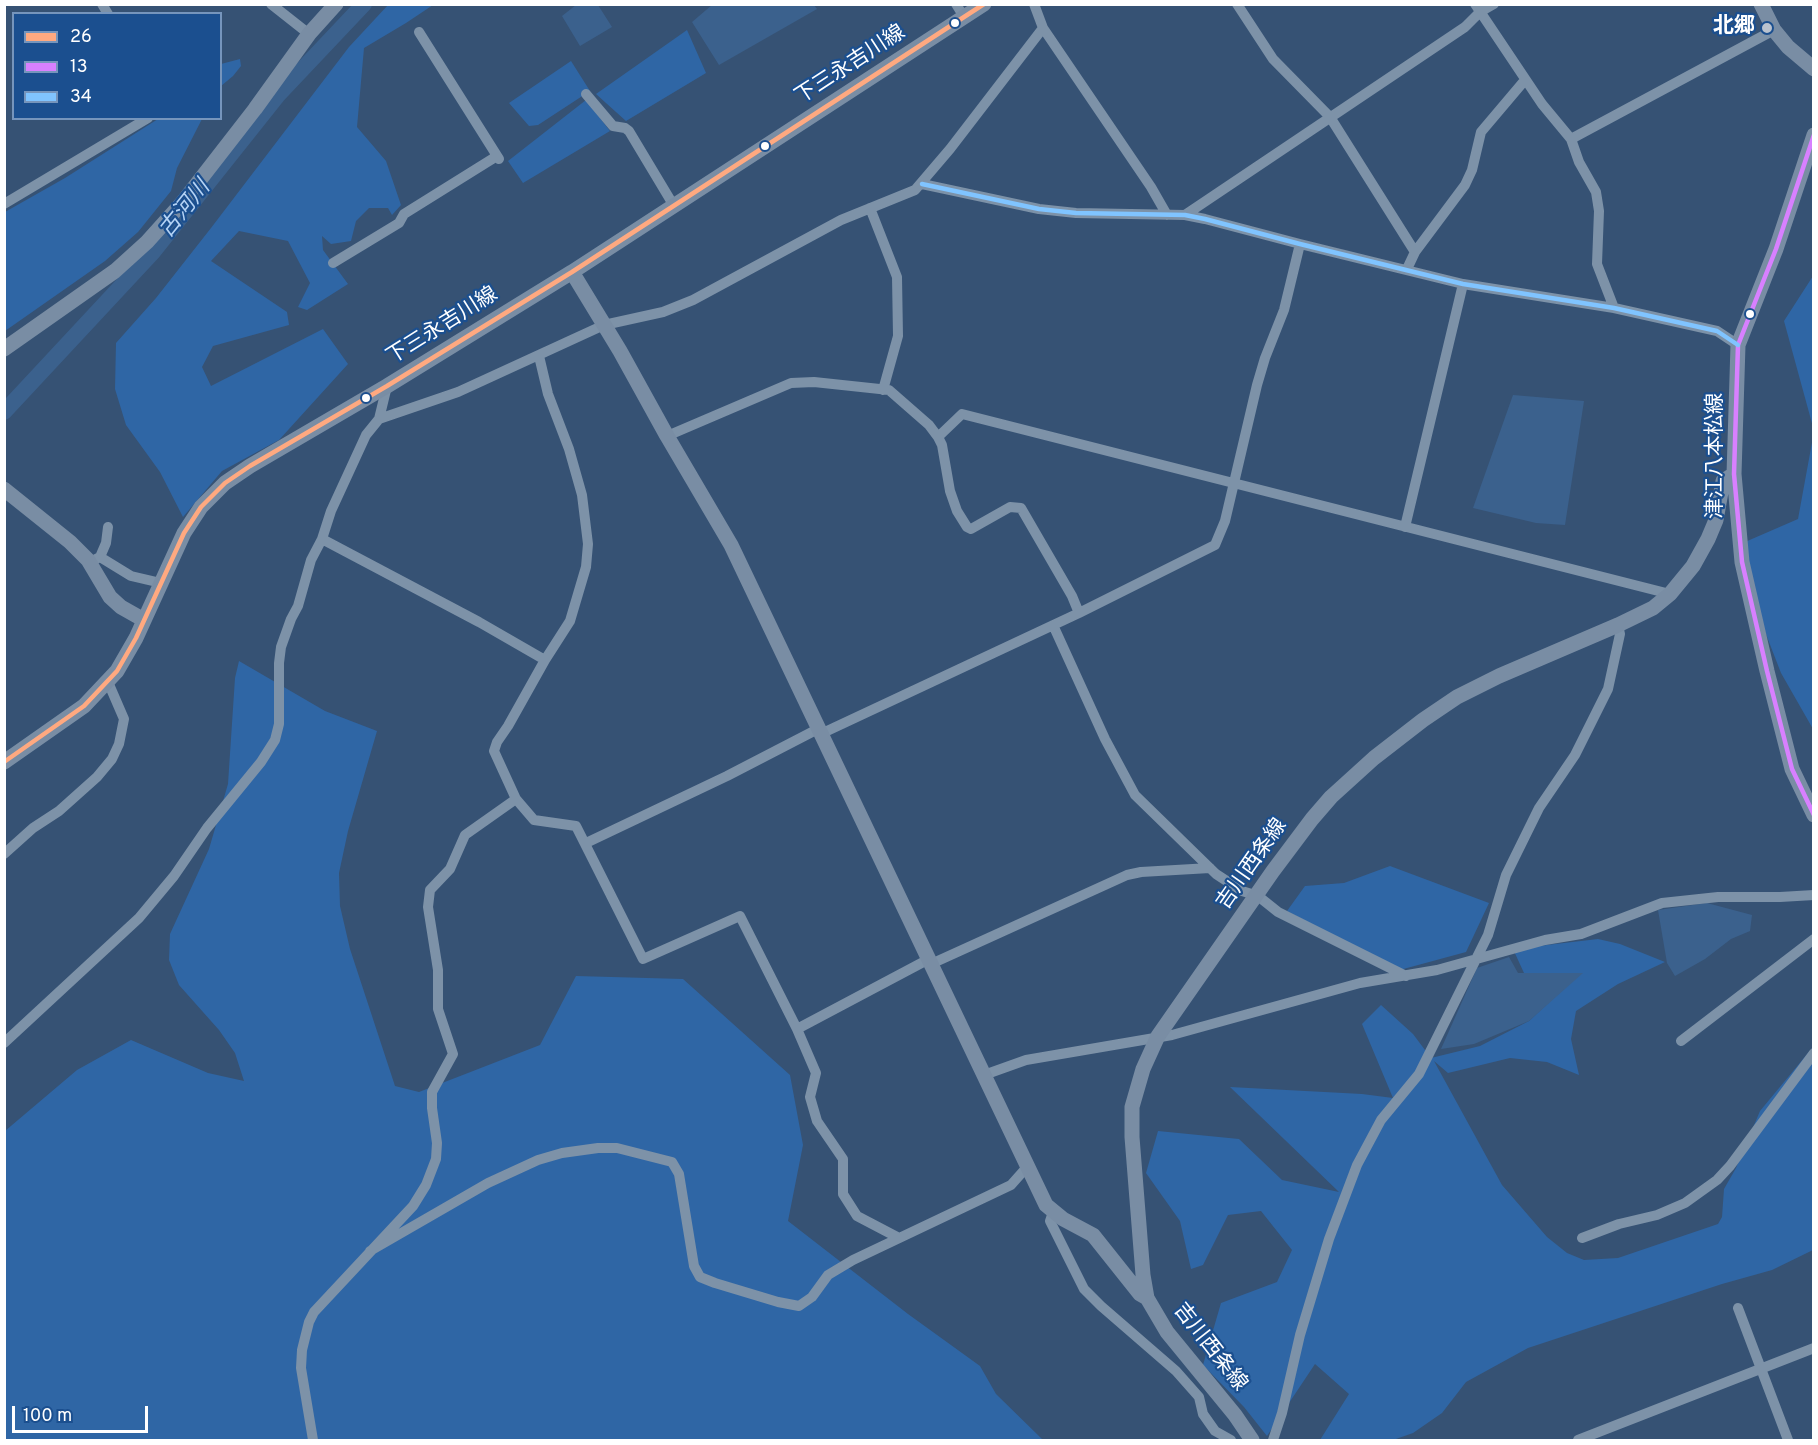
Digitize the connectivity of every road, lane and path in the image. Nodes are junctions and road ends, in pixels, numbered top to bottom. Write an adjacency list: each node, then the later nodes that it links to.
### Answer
1 (271, 4): 13 (street)
2 (336, 4): 13 (main road)
3 (984, 4): 9 (main road, 下三永吉川線)
4 (1034, 4): 10 (street)
5 (1237, 4): 17 (street)
6 (1494, 4): 8 (street)
7 (1761, 4): 11 (main road)
8 (1478, 8): 15 (street); 17 (street)
9 (960, 11): 23 (main road, 下三永吉川線)
10 (1043, 28): 21 (street); 25 (street)
11 (1774, 30): 14 (main road); 20 (street)
12 (419, 32): 29 (street)
13 (309, 34): 36 (main road)
14 (1814, 69)
15 (1525, 80): 20 (street); 28 (street)
16 (586, 94): 23 (street)
17 (1330, 117): 26 (street); 28 (street)
18 (145, 120): 22 (street)
19 (1814, 135): 35 (main road, 津江八本松線)
20 (1571, 139): 33 (street)
21 (922, 184): 24 (street); 25 (street)
22 (4, 204)
23 (674, 206): 31 (main road, 下三永吉川線)
24 (870, 208): 34 (street); 39 (street)
25 (1167, 215): 26 (street)
26 (1185, 215): 27 (street)
27 (1300, 244): 30 (street); 44 (street)
28 (1415, 252): 30 (street)
29 (333, 262)
30 (1407, 270): 32 (street)
31 (572, 272): 34 (main road); 38 (main road, 下三永吉川線)
32 (1463, 284): 33 (street); 47 (street)
33 (1614, 308): 35 (street)
34 (604, 325): 37 (street); 41 (main road)
35 (1738, 345): 43 (main road, 津江八本松線)
36 (4, 349)
37 (539, 356): 40 (street); 56 (street)
38 (387, 386): 40 (street); 50 (main road, 下三永吉川線)
39 (883, 390): 41 (street); 42 (street)
40 (379, 419): 48 (street)
41 (667, 436): 58 (main road)
42 (938, 437): 44 (street); 52 (street)
43 (1734, 474): 51 (main road, 吉川西条線); 61 (main road, 津江八本松線)
44 (1234, 483): 47 (street); 52 (street)
45 (4, 489): 49 (main road)
46 (108, 527): 49 (street)
47 (1405, 527): 51 (street)
48 (322, 539): 56 (street); 74 (street)
49 (95, 560): 50 (street); 53 (main road)
50 (161, 583): 53 (main road, 下三永吉川線)
51 (1670, 594): 55 (main road, 吉川西条線)
52 (1079, 613): 54 (street)
53 (144, 620): 57 (main road, 下三永吉川線)
54 (1053, 625): 58 (street); 64 (street)
55 (1618, 625): 66 (main road, 吉川西条線); 68 (street)
56 (545, 660): 60 (street)
57 (108, 682): 59 (main road, 下三永吉川線); 63 (street)
58 (820, 730): 62 (street); 69 (main road)
59 (4, 762)
60 (516, 799): 62 (street); 81 (street)
61 (1814, 815)
62 (586, 843): 71 (street)
63 (4, 854)
64 (1210, 868): 66 (street); 69 (street)
65 (1814, 895): 68 (street)
66 (1258, 896): 70 (street); 72 (main road, 吉川西条線)
67 (1814, 939): 73 (street)
68 (1474, 961): 70 (street); 89 (street)
69 (930, 962): 71 (street); 76 (main road)
70 (1406, 976): 72 (street)
71 (797, 1029): 79 (street)
72 (1158, 1036): 76 (street); 82 (main road, 吉川西条線)
73 (1681, 1041)
74 (4, 1042)
75 (1814, 1053): 80 (street)
76 (984, 1075): 77 (main road)
77 (1027, 1167): 78 (main road); 79 (street)
78 (1053, 1212): 82 (main road); 87 (street)
79 (899, 1238): 81 (street)
80 (1582, 1238)
81 (370, 1251): 86 (street)
82 (1147, 1298): 88 (main road, 吉川西条線)
83 (1738, 1308): 85 (street)
84 (1814, 1348): 85 (street)
85 (1761, 1368): 90 (street); 91 (street)
86 (314, 1440)
87 (1231, 1440)
88 (1252, 1440)
89 (1273, 1440)
90 (1578, 1440)
91 (1788, 1440)

